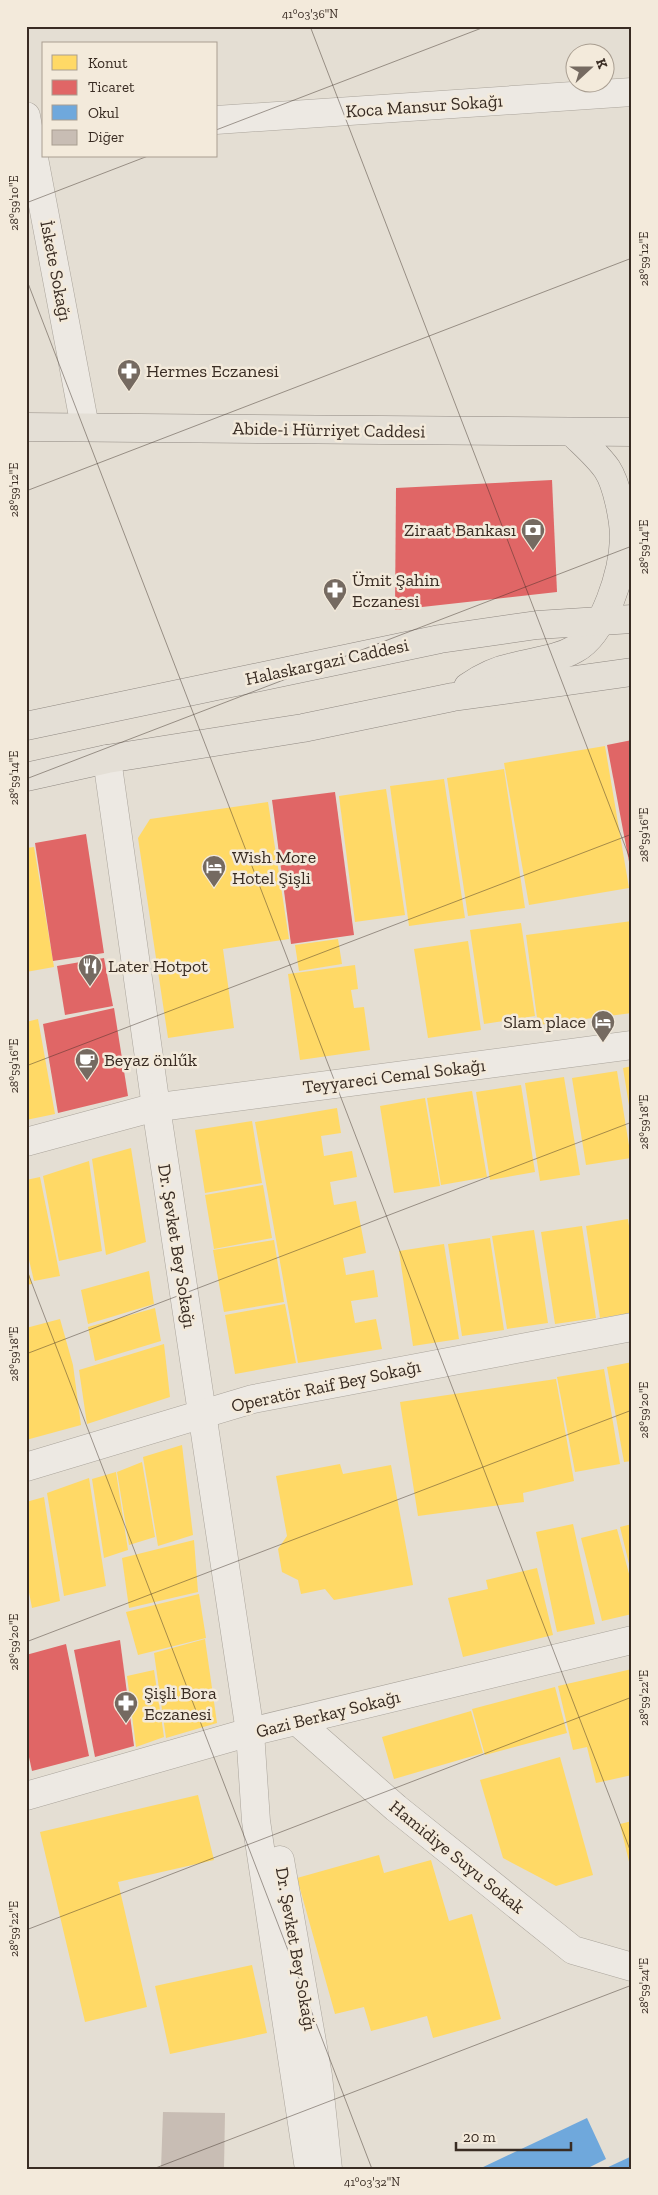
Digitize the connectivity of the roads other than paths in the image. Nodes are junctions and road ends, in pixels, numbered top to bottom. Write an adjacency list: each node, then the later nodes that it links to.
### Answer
1 (632, 92): 2 (street, Koca Mansur Sokağı)
2 (218, 120)
3 (33, 127): 5 (street, İskete Sokağı)
4 (26, 427): 5 (main road, Abide-i Hürriyet Caddesi)
5 (85, 427): 7 (main road, Abide-i Hürriyet Caddesi)
6 (632, 432): 7 (main road, Abide-i Hürriyet Caddesi)
7 (573, 433): 9 (main road)
8 (632, 619): 9 (main road, Halaskargazi Caddesi)
9 (601, 621): 11 (main road); 12 (main road, Halaskargazi Caddesi)
10 (632, 672): 11 (main road)
11 (453, 697): 13 (main road)
12 (26, 726)
13 (107, 759): 14 (main road); 16 (street, Dr. Şevket Bey Sokağı)
14 (26, 777)
15 (632, 1045): 16 (street, Teyyareci Cemal Sokağı)
16 (156, 1107): 17 (street, Teyyareci Cemal Sokağı); 19 (street, Dr. Şevket Bey Sokağı)
17 (26, 1142)
18 (632, 1327): 19 (street, Operatör Raif Bey Sokağı)
19 (202, 1414): 20 (street, Operatör Raif Bey Sokağı); 23 (street, Dr. Şevket Bey Sokağı)
20 (26, 1467)
21 (632, 1640): 22 (street, Gazi Berkay Sokağı)
22 (297, 1721): 23 (street, Gazi Berkay Sokağı); 25 (street, Hamidiye Suyu Sokak)
23 (250, 1732): 24 (street, Gazi Berkay Sokağı); 26 (street, Dr. Şevket Bey Sokağı); 27 (street, Dr. Şevket Bey Sokağı)
24 (26, 1796)
25 (632, 1967)
26 (309, 2169)
27 (328, 2169)

